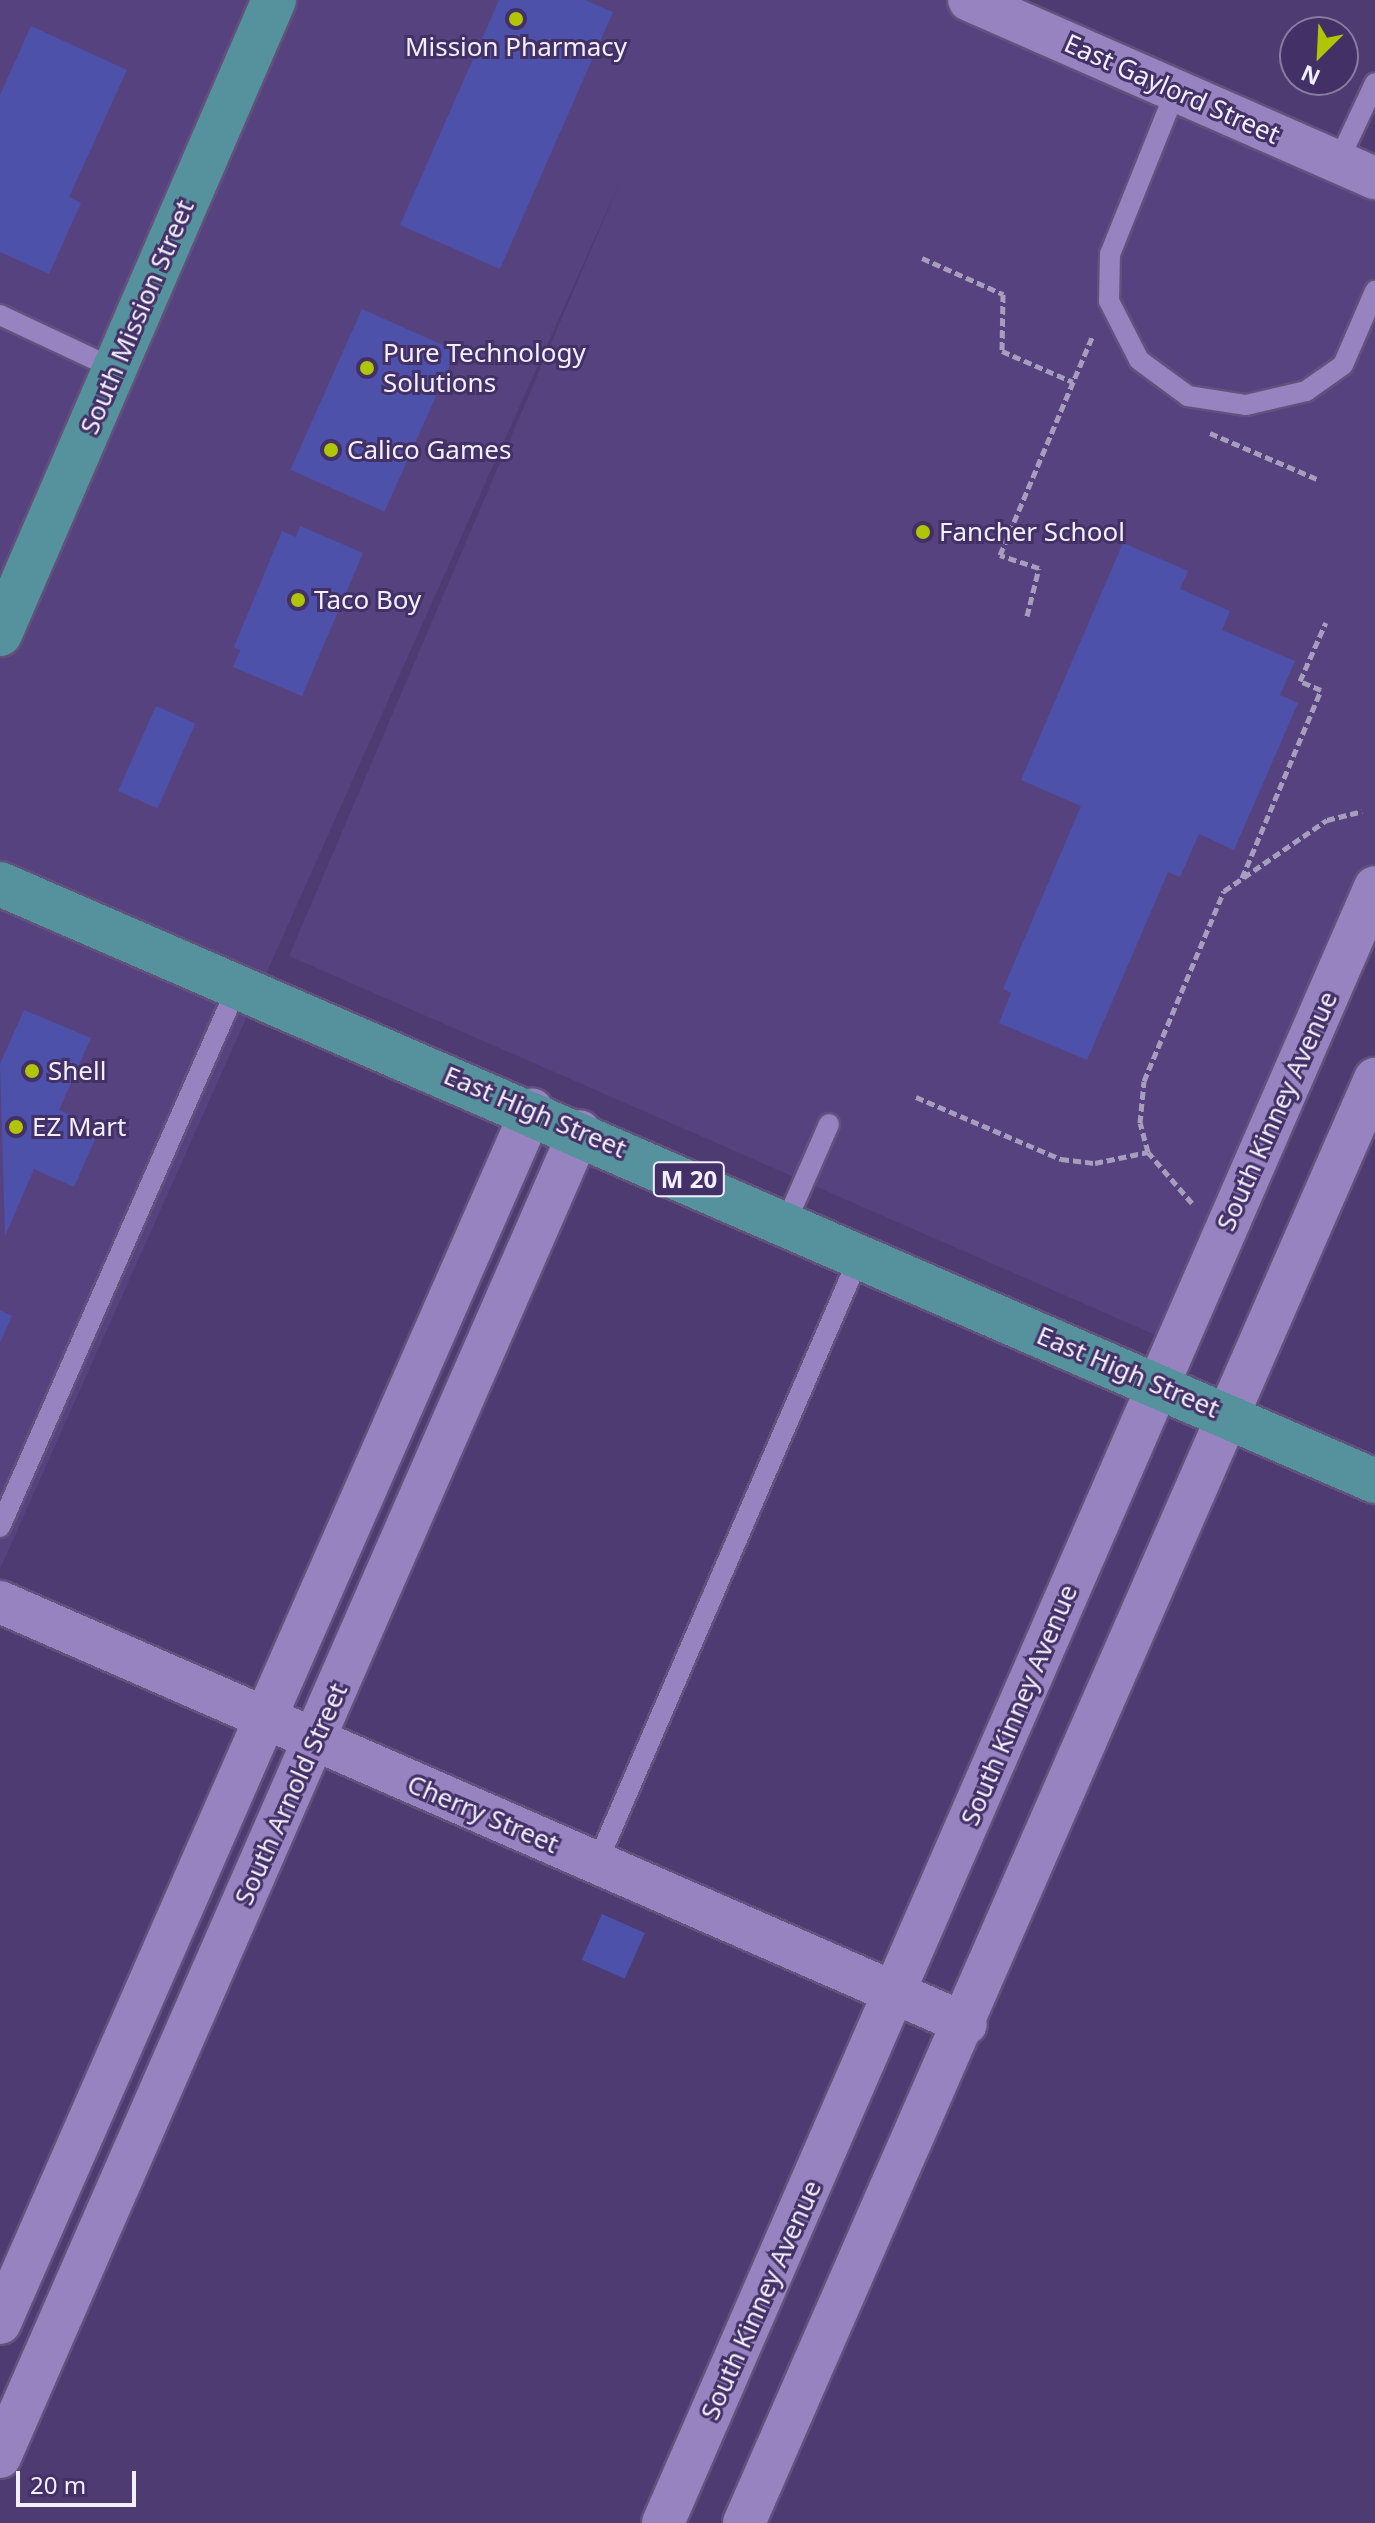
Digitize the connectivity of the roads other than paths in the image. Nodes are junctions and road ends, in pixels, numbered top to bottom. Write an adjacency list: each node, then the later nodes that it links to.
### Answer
1 (274, 0): 9 (main road, South Mission Street)
2 (969, 0): 3 (street, East Gaylord Street)
3 (1027, 11): 5 (street, East Gaylord Street)
4 (1375, 83): 6 (lane)
5 (1176, 90): 6 (street, East Gaylord Street); 7 (lane)
6 (1357, 170)
7 (1375, 291)
8 (0, 315): 9 (lane)
9 (115, 369): 10 (main road, South Mission Street)
10 (0, 634)
11 (0, 884): 13 (main road, East High Street / M 20)
12 (1375, 887): 20 (street, South Kinney Avenue)
13 (238, 985): 15 (main road, East High Street / M 20); 23 (lane)
14 (1375, 1079): 21 (street)
15 (532, 1110): 17 (main road, East High Street / M 20); 25 (street, South Arnold Street)
16 (829, 1124): 18 (lane)
17 (580, 1131): 18 (main road, East High Street / M 20); 26 (street, South Arnold Street)
18 (786, 1222): 19 (main road, East High Street / M 20)
19 (860, 1255): 20 (main road, East High Street / M 20); 27 (lane)
20 (1158, 1385): 21 (main road, East High Street / M 20); 28 (street, South Kinney Avenue)
21 (1229, 1416): 22 (main road, East High Street / M 20); 29 (street)
22 (1375, 1481)
23 (0, 1527)
24 (0, 1602): 25 (street, Cherry Street)
25 (263, 1721): 26 (street, Cherry Street); 30 (street, South Arnold Street)
26 (314, 1743): 27 (street, Cherry Street); 31 (street, South Arnold Street)
27 (597, 1863): 28 (street, Cherry Street)
28 (895, 1993): 29 (street, Cherry Street); 32 (street, South Kinney Avenue)
29 (966, 2024): 33 (street)
30 (0, 2323)
31 (0, 2457)
32 (663, 2523)
33 (744, 2523)

